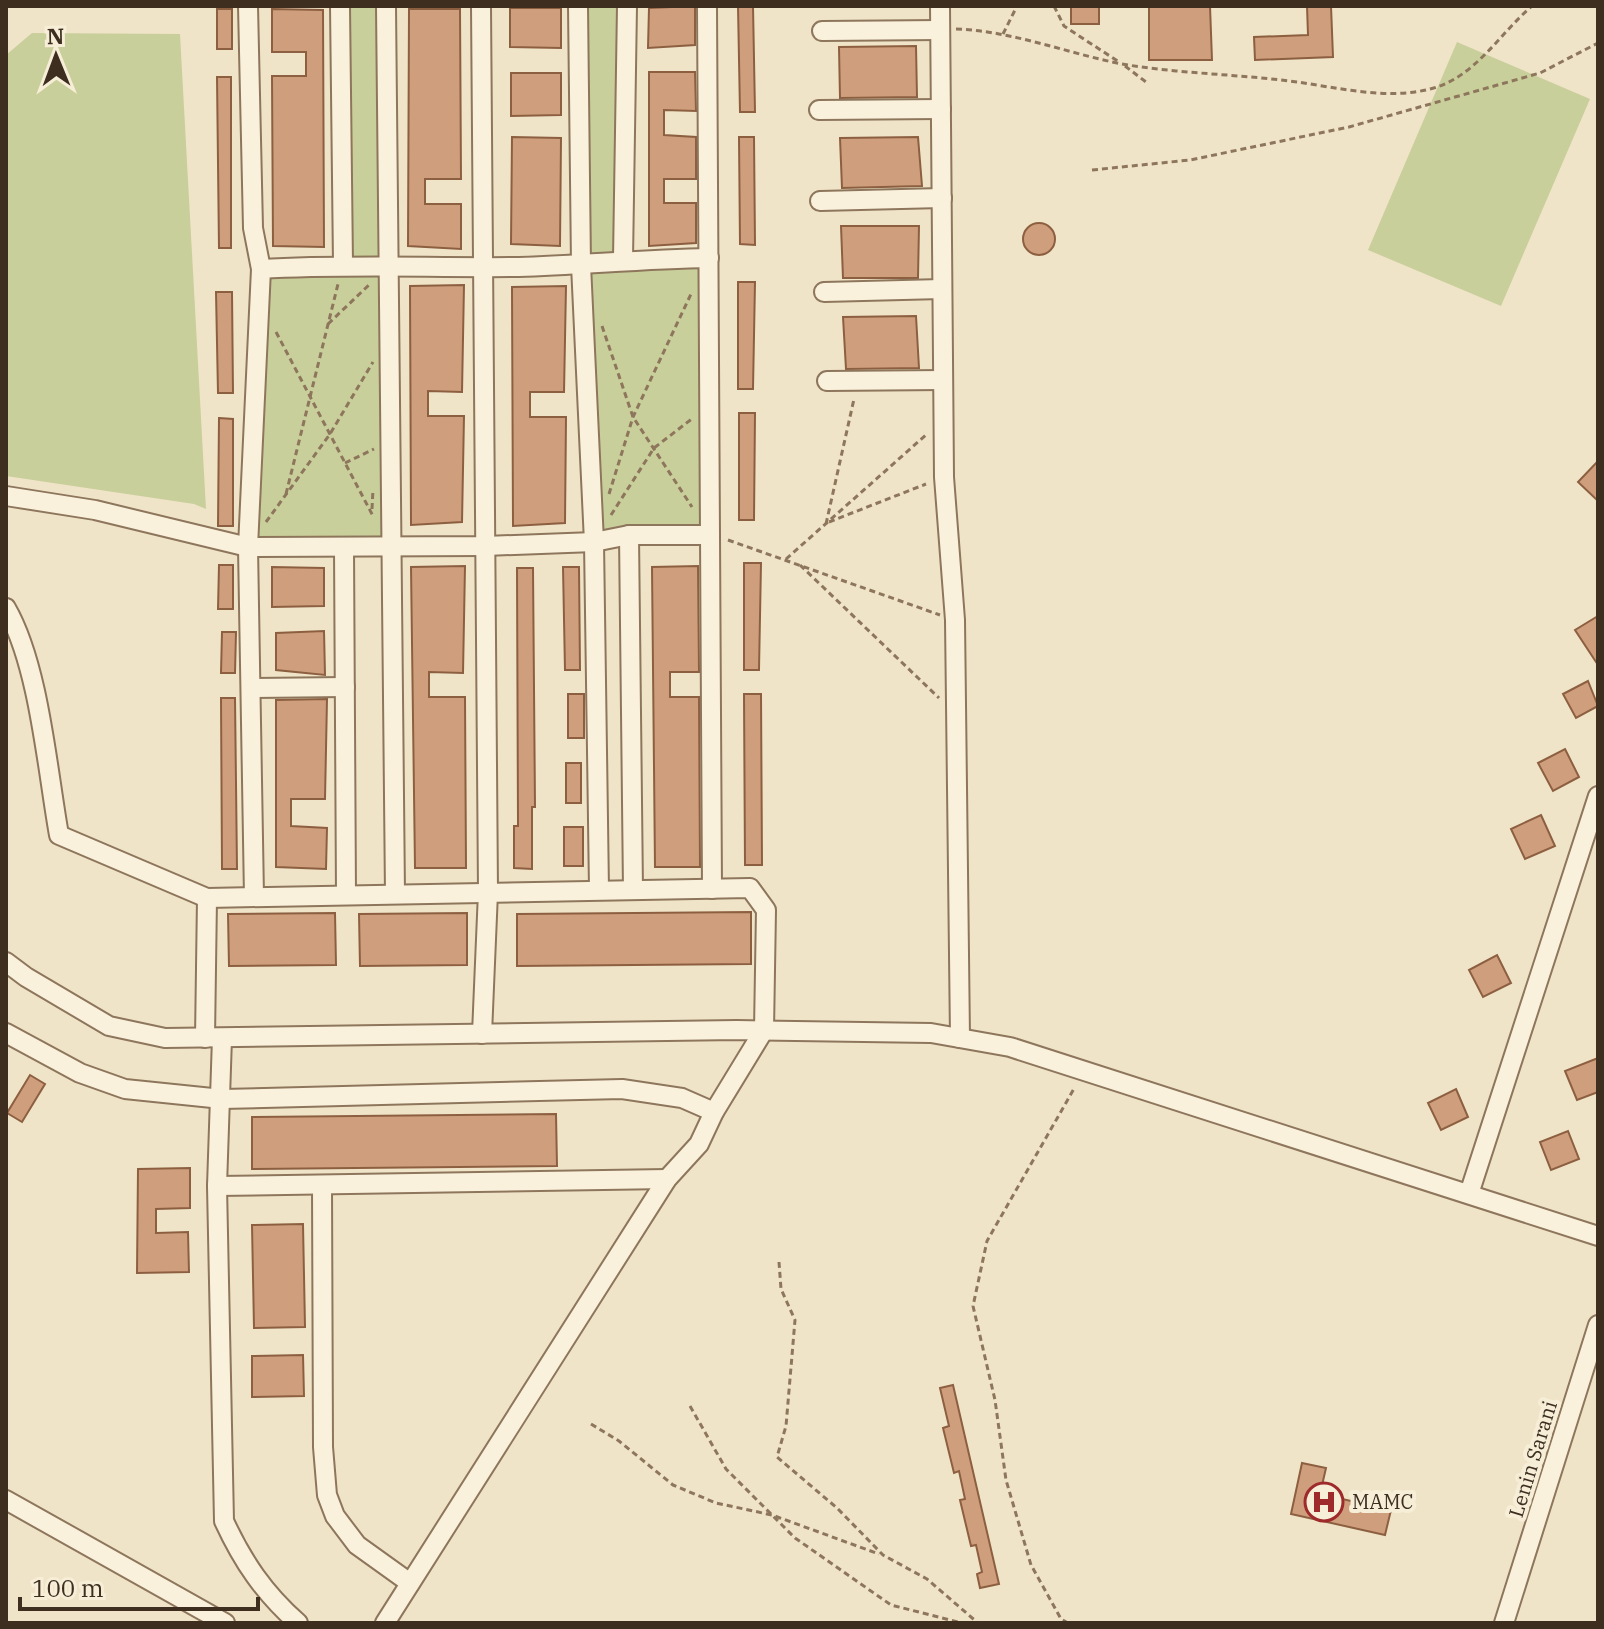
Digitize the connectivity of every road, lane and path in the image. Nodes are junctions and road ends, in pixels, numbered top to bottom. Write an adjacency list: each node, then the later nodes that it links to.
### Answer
1 (248, 6): 29 (street)
2 (340, 6): 25 (street)
3 (386, 6): 27 (street)
4 (481, 6): 28 (street)
5 (578, 6): 26 (street)
6 (627, 6): 24 (street)
7 (707, 6): 23 (street)
8 (940, 6): 12 (street)
9 (1017, 6): 14 (path)
10 (1054, 6): 16 (path)
11 (1532, 6): 16 (path)
12 (940, 30): 13 (street); 14 (path); 18 (street)
13 (822, 31)
14 (1003, 34): 16 (path)
15 (1598, 43): 20 (path)
16 (1122, 64): 17 (path)
17 (1146, 82)
18 (941, 109): 19 (street); 21 (street)
19 (819, 110)
20 (1092, 170)
21 (942, 198): 22 (street); 30 (street)
22 (820, 201)
23 (709, 258): 24 (street); 40 (street); 41 (path)
24 (623, 259): 26 (street)
25 (343, 264): 27 (street); 29 (street); 33 (path)
26 (581, 265): 28 (street); 57 (street)
27 (389, 266): 28 (street); 33 (path); 35 (street)
28 (483, 267): 58 (street)
29 (261, 269): 59 (street)
30 (942, 289): 31 (street); 37 (street)
31 (824, 292)
32 (600, 320): 41 (path)
33 (328, 324): 39 (path)
34 (274, 327): 39 (path)
35 (389, 335): 43 (path); 44 (street)
36 (858, 380): 37 (street); 38 (street); 54 (path)
37 (943, 380): 42 (street)
38 (827, 381)
39 (310, 395): 43 (path); 49 (path)
40 (709, 405): 45 (path); 56 (street)
41 (633, 417): 45 (path); 50 (path)
42 (944, 419): 47 (street); 54 (path)
43 (330, 434): 46 (path); 49 (path)
44 (389, 441): 46 (path); 60 (street)
45 (654, 448): 51 (path); 52 (path)
46 (345, 463): 60 (path)
47 (944, 477): 54 (path); 65 (street)
48 (6, 496): 59 (street)
49 (285, 497): 53 (path)
50 (607, 500)
51 (694, 510)
52 (611, 515)
53 (266, 522)
54 (826, 524): 62 (path)
55 (629, 535): 56 (street); 57 (street); 72 (street)
56 (710, 535): 62 (path); 70 (street)
57 (594, 542): 58 (street); 71 (street)
58 (485, 546): 60 (street); 73 (street)
59 (248, 547): 61 (street); 67 (street)
60 (389, 547): 61 (street); 74 (street)
61 (344, 548): 66 (street)
62 (786, 559): 63 (path)
63 (798, 562): 65 (path); 68 (path)
64 (6, 608): 77 (street)
65 (955, 620): 68 (street)
66 (345, 687): 67 (street); 75 (street)
67 (251, 688): 76 (street)
68 (957, 715): 83 (street)
69 (1598, 796): 90 (street)
70 (712, 889): 72 (street); 79 (street)
71 (599, 890): 72 (street); 73 (street)
72 (633, 890)
73 (488, 892): 74 (street); 81 (street)
74 (395, 894): 75 (street)
75 (346, 895): 76 (street)
76 (254, 897): 77 (street)
77 (207, 898): 82 (street)
78 (6, 962): 82 (street)
79 (764, 1030): 81 (street); 83 (street); 86 (street)
80 (6, 1033): 85 (street)
81 (482, 1034): 82 (street)
82 (213, 1038): 85 (street)
83 (960, 1038): 84 (street)
84 (1084, 1070): 90 (street); 106 (path)
85 (222, 1099): 86 (street); 89 (street)
86 (714, 1112): 87 (street)
87 (667, 1179): 88 (street); 99 (street)
88 (322, 1185): 89 (street); 99 (street)
89 (217, 1186): 102 (street)
90 (1469, 1194): 91 (street)
91 (1598, 1236)
92 (779, 1262): 98 (path)
93 (1598, 1325): 100 (street, Lenin Sarani)
94 (690, 1406): 97 (path)
95 (591, 1424): 97 (path)
96 (6, 1500): 101 (street)
97 (772, 1515): 98 (path); 104 (path)
98 (883, 1555): 105 (path)
99 (410, 1583): 103 (street)
100 (1507, 1618)
101 (225, 1623)
102 (298, 1623)
103 (385, 1623)
104 (962, 1623)
105 (978, 1623)
106 (1068, 1623)

